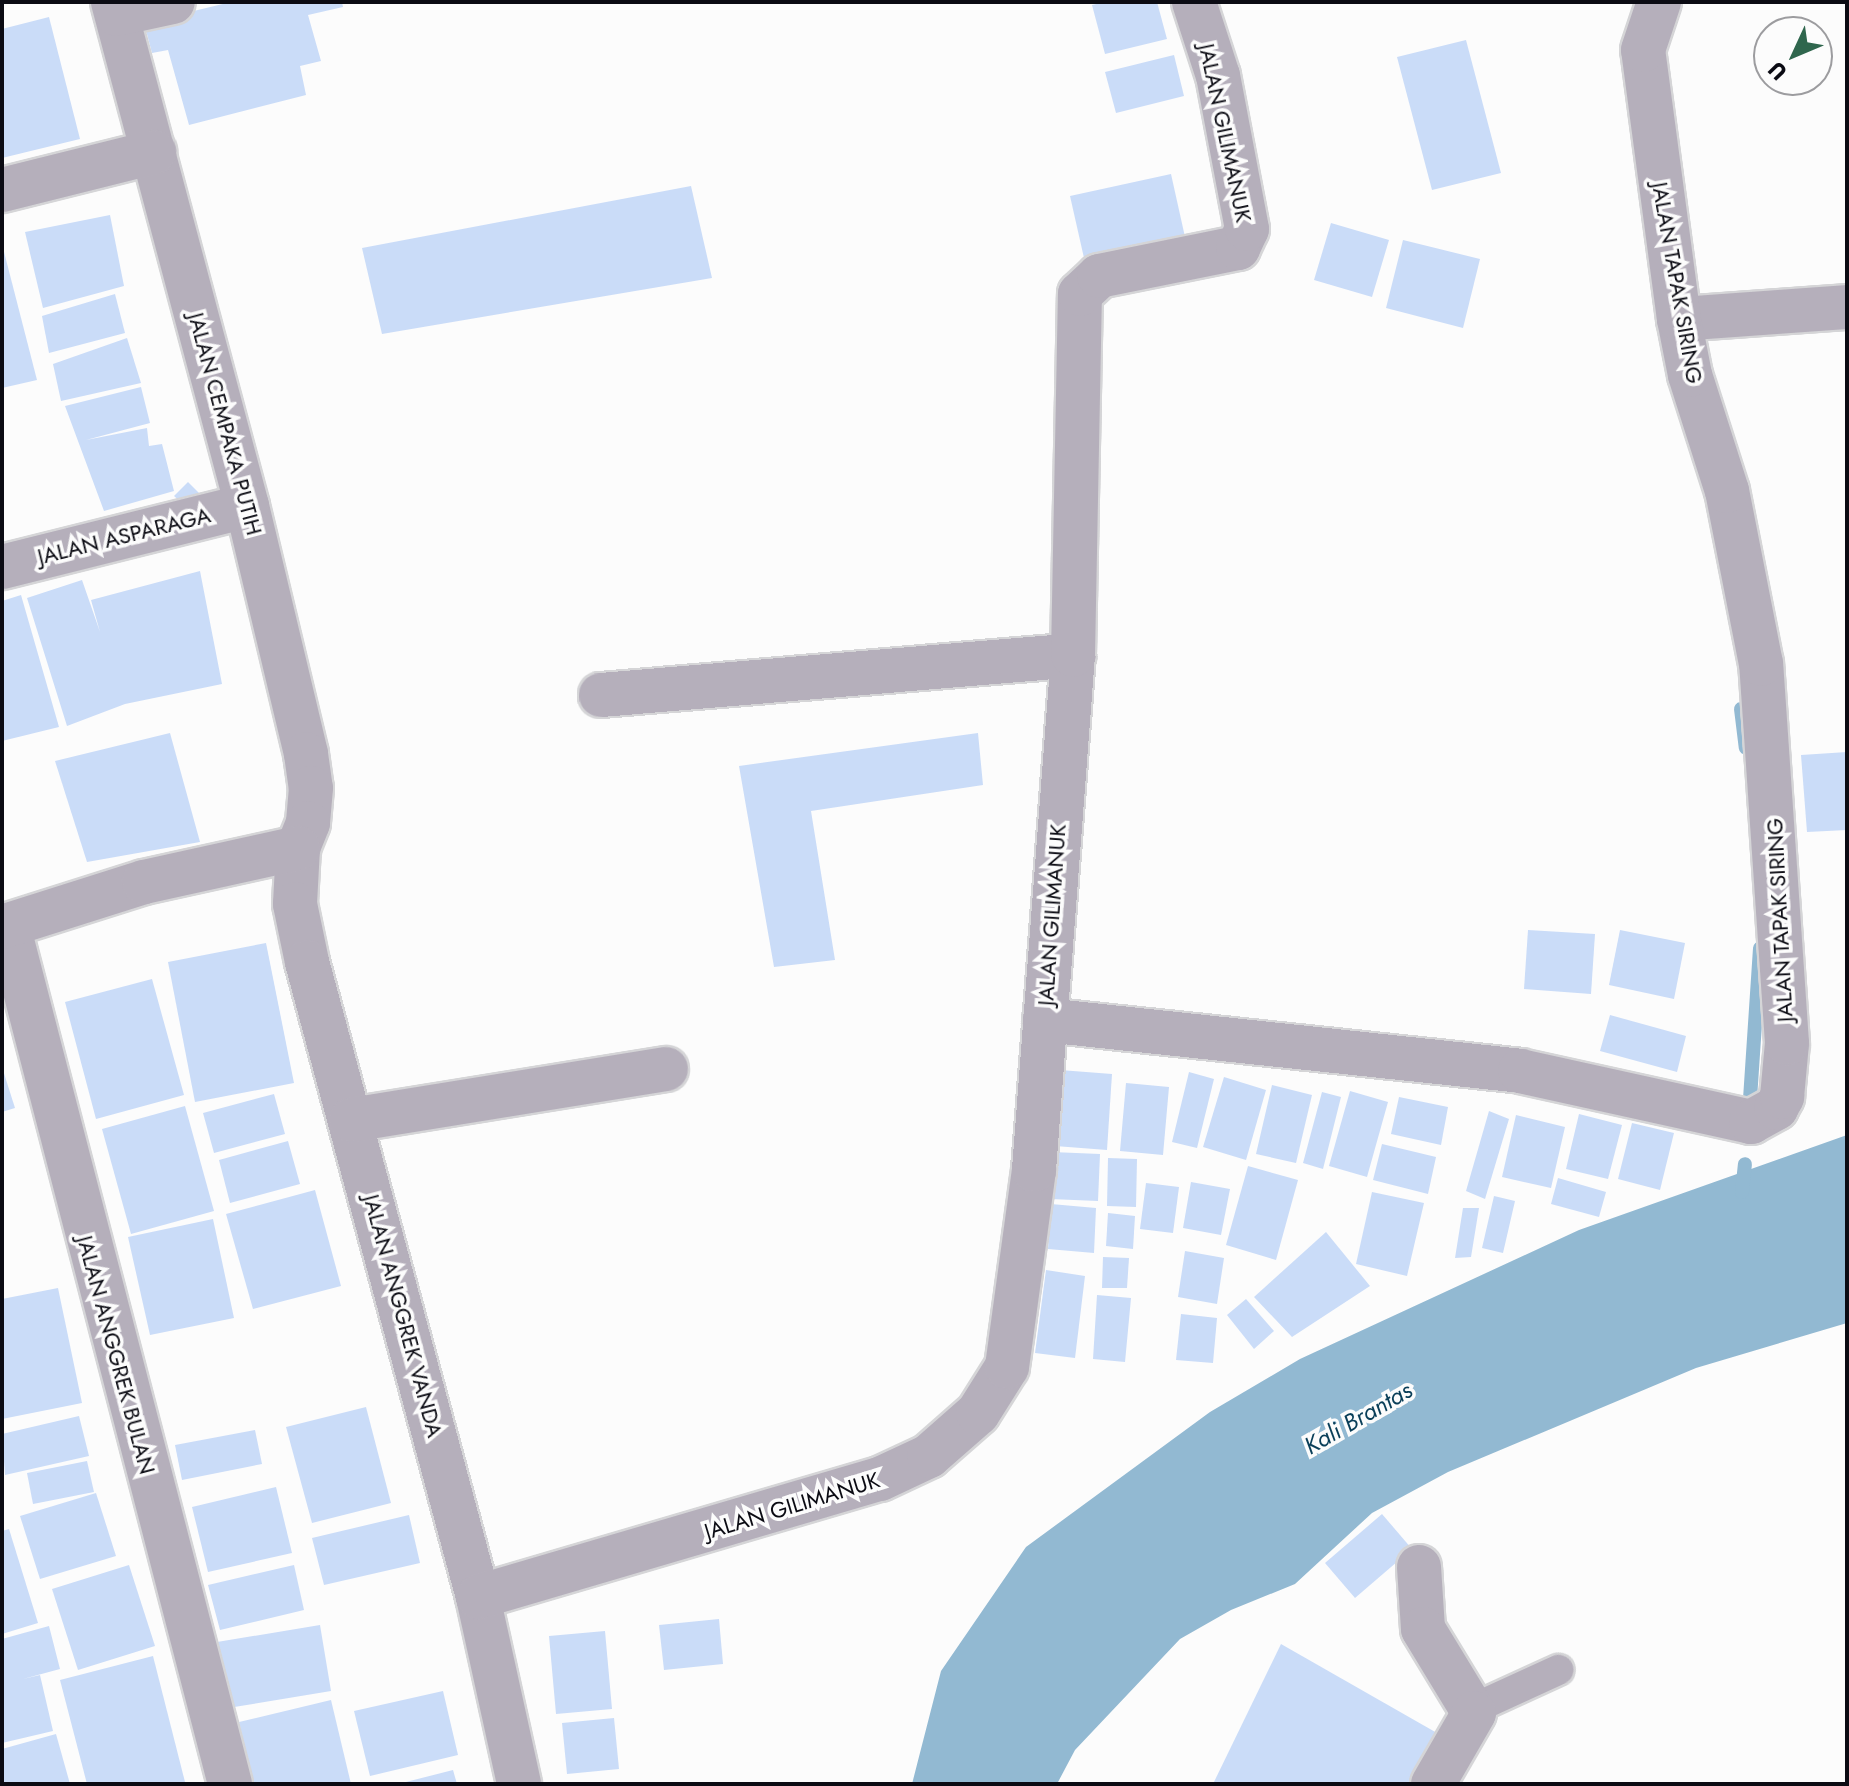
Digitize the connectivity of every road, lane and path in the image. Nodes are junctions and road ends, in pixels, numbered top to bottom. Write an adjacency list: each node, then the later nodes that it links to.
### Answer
1 (173, 2): 4 (street)
2 (1194, 2): 11 (street, JALAN GILIMANUK)
3 (1659, 2): 8 (street, JALAN TAPAK SIRING)
4 (115, 8): 5 (street, JALAN CEMPAKA PUTIH)
5 (154, 152): 6 (street); 9 (street, JALAN CEMPAKA PUTIH)
6 (2, 190)
7 (1847, 307): 8 (street)
8 (1679, 319): 15 (street, JALAN TAPAK SIRING)
9 (247, 506): 10 (street, JALAN ASPARAGA); 13 (street, JALAN CEMPAKA PUTIH)
10 (2, 567)
11 (1073, 655): 12 (street); 15 (street, JALAN GILIMANUK)
12 (601, 695)
13 (298, 848): 14 (street); 17 (street, JALAN ANGGREK VANDA)
14 (5, 926): 22 (street, JALAN ANGGREK BULAN)
15 (1045, 1020): 19 (street, JALAN GILIMANUK)
16 (666, 1069): 17 (street)
17 (351, 1120): 19 (street, JALAN ANGGREK VANDA)
18 (1419, 1567): 21 (street)
19 (478, 1597): 23 (street, JALAN ANGGREK VANDA)
20 (1558, 1670): 21 (lane)
21 (1473, 1709): 24 (street)
22 (230, 1784)
23 (519, 1784)
24 (1433, 1784)

